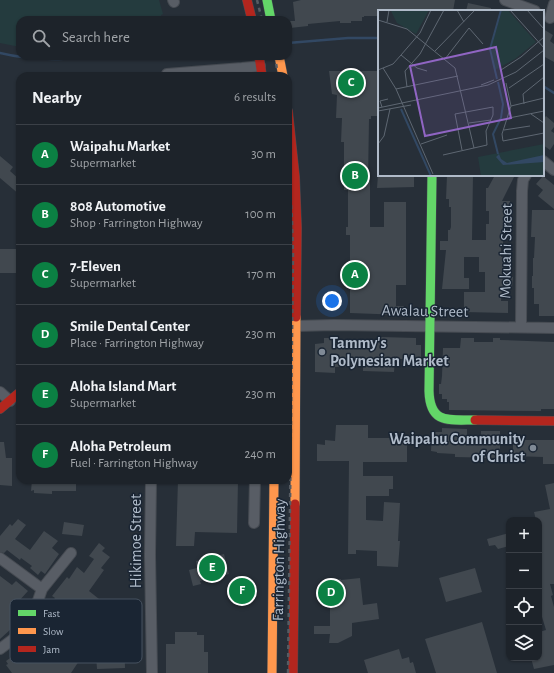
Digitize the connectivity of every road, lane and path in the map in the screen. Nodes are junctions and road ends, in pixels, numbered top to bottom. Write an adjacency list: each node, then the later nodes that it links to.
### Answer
1 (247, 0): 6 (main road)
2 (267, 0): 7 (main road)
3 (505, 0): 5 (street)
4 (554, 4): 8 (street)
5 (532, 10)
6 (251, 16)
7 (270, 16)
8 (549, 18)
9 (275, 60): 12 (main road)
10 (280, 60): 12 (main road)
11 (260, 61): 13 (street); 14 (main road)
12 (281, 66): 15 (main road)
13 (243, 72)
14 (261, 72)
15 (282, 72)
16 (292, 149): 22 (main road, Farrington Highway)
17 (544, 162): 18 (street)
18 (554, 170)
19 (432, 176): 21 (main road)
20 (525, 176): 23 (street, Mokuahi Street)
21 (430, 326): 22 (street, Awalau Street); 23 (street, Awalau Street); 29 (main road)
22 (292, 327): 42 (main road, Farrington Highway)
23 (520, 327): 24 (street, Awalau Street)
24 (554, 328)
25 (0, 392): 27 (street)
26 (16, 396): 27 (main road)
27 (10, 401): 28 (main road)
28 (0, 409)
29 (554, 421)
30 (151, 484): 40 (street, Hikimoe Street)
31 (255, 484): 33 (street)
32 (274, 484): 41 (main road, Farrington Highway)
33 (254, 523)
34 (71, 553): 36 (street)
35 (0, 558): 36 (street)
36 (42, 589): 37 (street)
37 (39, 599)
38 (10, 642): 39 (street)
39 (0, 649)
40 (152, 673)
41 (272, 673)
42 (293, 673)

